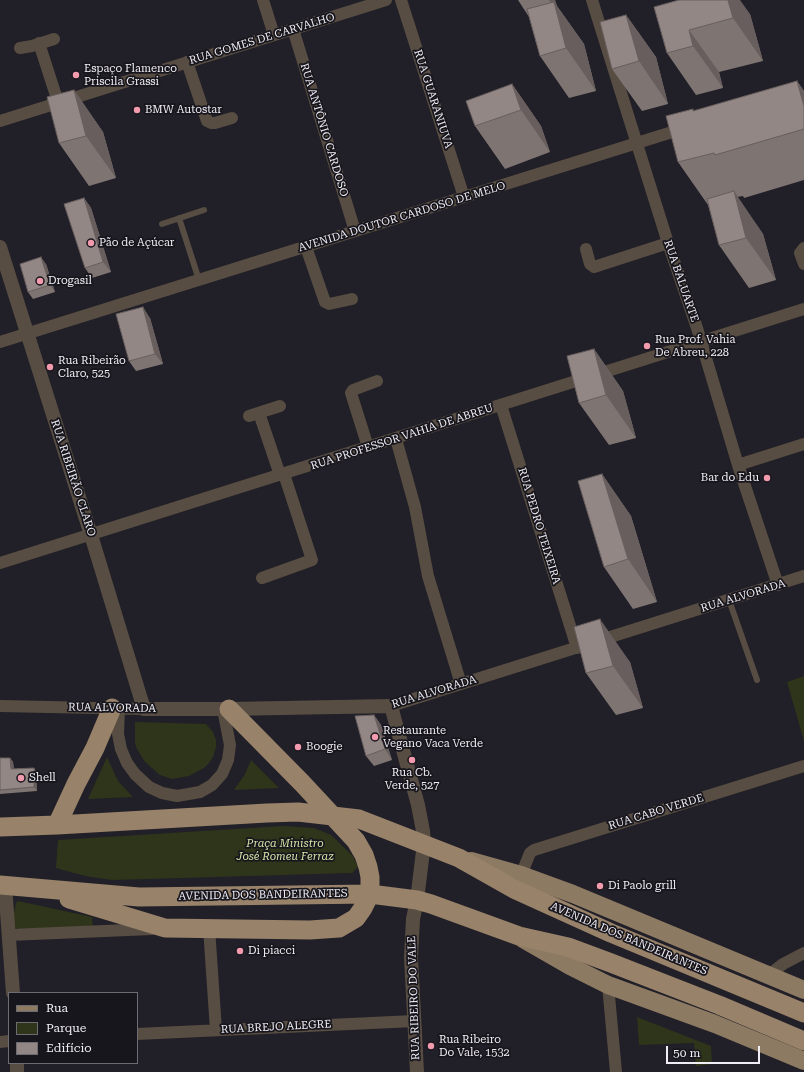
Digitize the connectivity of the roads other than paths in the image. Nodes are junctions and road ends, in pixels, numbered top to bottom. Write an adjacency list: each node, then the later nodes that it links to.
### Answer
1 (263, 0): 6 (street)
2 (386, 0): 5 (street, RUA GOMES DE CARVALHO)
3 (401, 0): 16 (street, RUA GUARANIUVA)
4 (592, 0): 15 (street, RUA BALUARTE)
5 (293, 29): 6 (street, RUA GOMES DE CARVALHO); 20 (street, RUA ANTÔNIO CARDOSO)
6 (274, 35): 10 (street, RUA GOMES DE CARVALHO)
7 (54, 38): 8 (street)
8 (39, 44): 9 (street); 11 (street)
9 (20, 48)
10 (187, 62): 11 (street, RUA GOMES DE CARVALHO); 12 (street)
11 (58, 102): 13 (street, RUA GOMES DE CARVALHO)
12 (232, 118)
13 (0, 121)
14 (699, 124): 15 (street, AVENIDA DOUTOR CARDOSO DE MELO)
15 (637, 143): 16 (street, AVENIDA DOUTOR CARDOSO DE MELO); 21 (street, RUA BALUARTE)
16 (464, 198): 20 (street, AVENIDA DOUTOR CARDOSO DE MELO)
17 (204, 210): 18 (lane)
18 (179, 218): 19 (lane); 27 (lane)
19 (162, 224)
20 (356, 231): 23 (street, AVENIDA DOUTOR CARDOSO DE MELO)
21 (668, 243): 25 (street); 32 (street, RUA BALUARTE)
22 (0, 247): 30 (street, RUA RIBEIRÃO CLARO)
23 (306, 247): 27 (street, AVENIDA DOUTOR CARDOSO DE MELO); 28 (street)
24 (804, 248): 26 (street)
25 (586, 249)
26 (804, 264)
27 (199, 280): 30 (street, AVENIDA DOUTOR CARDOSO DE MELO)
28 (352, 299)
29 (804, 309): 32 (street, RUA PROFESSOR VAHIA DE ABREU)
30 (27, 334): 31 (street, AVENIDA DOUTOR CARDOSO DE MELO); 41 (street, RUA RIBEIRÃO CLARO)
31 (0, 342)
32 (702, 342): 34 (street, RUA PROFESSOR VAHIA DE ABREU); 39 (street, RUA BALUARTE)
33 (376, 381): 38 (street)
34 (501, 405): 36 (street, RUA PROFESSOR VAHIA DE ABREU); 47 (street, RUA PEDRO TEIXEIRA)
35 (280, 406): 40 (street)
36 (396, 439): 38 (street, RUA PROFESSOR VAHIA DE ABREU); 49 (street)
37 (804, 444): 39 (street)
38 (368, 447): 40 (street, RUA PROFESSOR VAHIA DE ABREU)
39 (738, 465): 45 (street, RUA BALUARTE)
40 (282, 475): 41 (street, RUA PROFESSOR VAHIA DE ABREU); 44 (street)
41 (91, 535): 42 (street, RUA PROFESSOR VAHIA DE ABREU); 53 (street, RUA RIBEIRÃO CLARO)
42 (0, 564)
43 (804, 576): 45 (street, RUA ALVORADA)
44 (262, 578)
45 (778, 585): 46 (street, RUA ALVORADA)
46 (729, 600): 47 (street, RUA ALVORADA); 48 (lane)
47 (577, 648): 49 (street, RUA ALVORADA)
48 (757, 680)
49 (461, 684): 51 (street, RUA ALVORADA)
50 (0, 706): 52 (street, RUA ALVORADA)
51 (391, 706): 54 (street, RUA ALVORADA); 59 (street)
52 (115, 708): 53 (street, RUA ALVORADA); 54 (street); 57 (highway)
53 (144, 709): 54 (street, RUA ALVORADA)
54 (226, 709): 56 (highway)
55 (804, 766): 61 (street, RUA CABO VERDE)
56 (332, 815): 57 (highway, AVENIDA DOS BANDEIRANTES); 59 (highway, AVENIDA DOS BANDEIRANTES); 64 (highway)
57 (57, 825): 58 (highway, AVENIDA DOS BANDEIRANTES)
58 (0, 827)
59 (424, 844): 60 (highway, AVENIDA DOS BANDEIRANTES); 65 (street)
60 (459, 858): 61 (main road, AVENIDA DOS BANDEIRANTES); 75 (highway, AVENIDA DOS BANDEIRANTES)
61 (521, 875): 71 (main road, AVENIDA DOS BANDEIRANTES)
62 (2, 885): 63 (highway, AVENIDA DOS BANDEIRANTES); 68 (street)
63 (36, 888): 64 (highway, AVENIDA DOS BANDEIRANTES); 66 (highway)
64 (370, 894): 65 (highway, AVENIDA DOS BANDEIRANTES); 67 (highway)
65 (417, 900): 69 (highway, AVENIDA DOS BANDEIRANTES); 76 (street, RUA RIBEIRO DO VALE)
66 (165, 928): 67 (highway); 68 (street)
67 (209, 928): 77 (street)
68 (10, 935): 74 (street)
69 (519, 936): 72 (main road, AVENIDA DOS BANDEIRANTES); 79 (highway, AVENIDA DOS BANDEIRANTES)
70 (804, 953): 71 (street)
71 (769, 975): 73 (main road, AVENIDA DOS BANDEIRANTES)
72 (614, 987): 80 (main road, AVENIDA DOS BANDEIRANTES); 82 (street)
73 (804, 990)
74 (13, 992)
75 (804, 1013)
76 (414, 1021): 77 (street, RUA BREJO ALEGRE); 81 (street, RUA RIBEIRO DO VALE)
77 (216, 1030): 78 (street, RUA BREJO ALEGRE)
78 (138, 1034)
79 (804, 1041)
80 (804, 1061)
81 (417, 1072)
82 (616, 1072)

